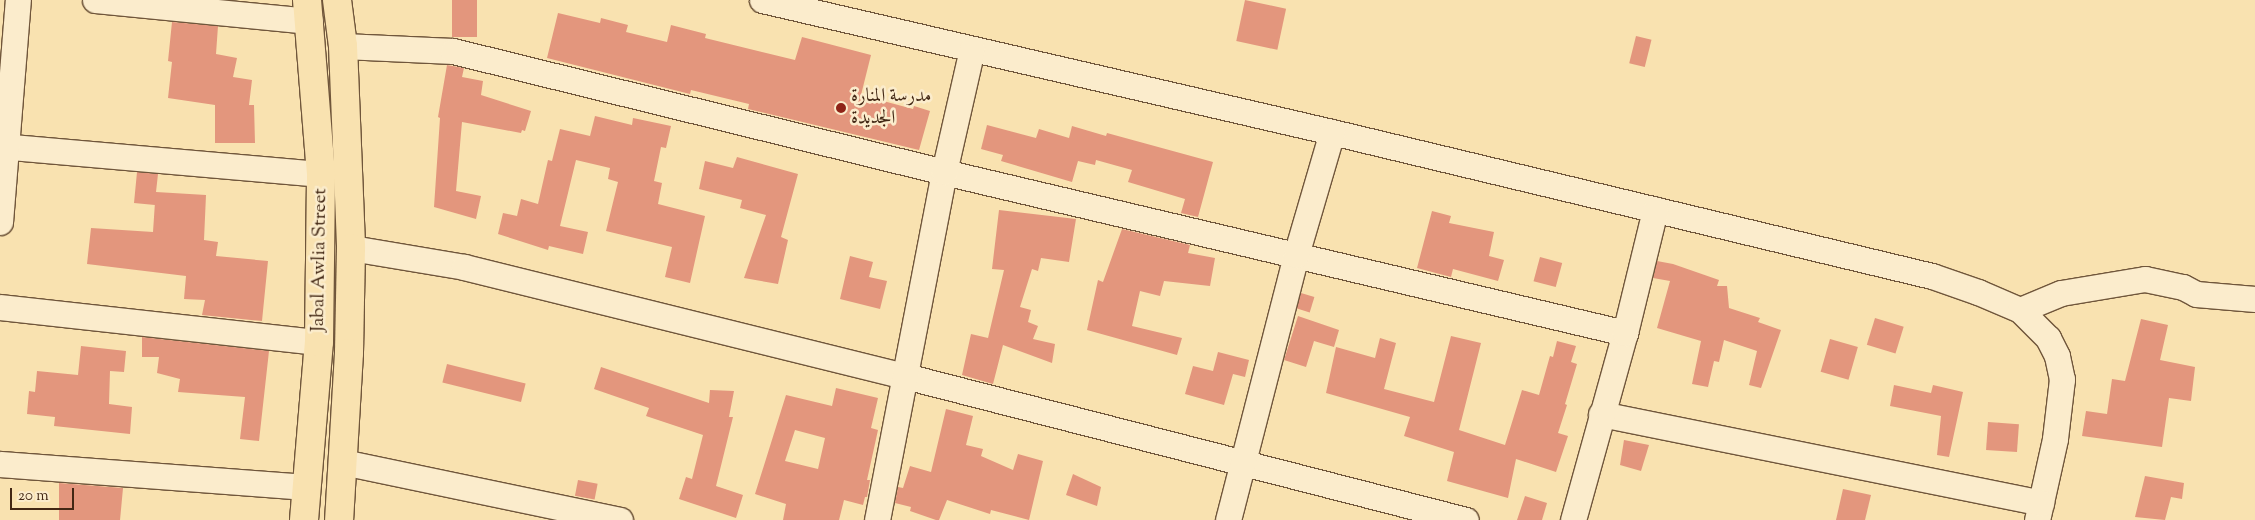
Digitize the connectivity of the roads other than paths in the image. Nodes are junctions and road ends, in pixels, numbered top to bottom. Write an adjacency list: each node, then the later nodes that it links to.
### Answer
1 (18, 0): 9 (street)
2 (94, 0): 5 (street)
3 (337, 0): 6 (main road, Jabal Awlia Street)
4 (762, 0): 7 (street)
5 (309, 11): 11 (main road, Jabal Awlia Street)
6 (343, 46): 10 (street); 14 (main road, Jabal Awlia Street)
7 (972, 49): 8 (street); 10 (street)
8 (1332, 132): 12 (street); 15 (street)
9 (2, 146): 11 (street); 13 (street)
10 (944, 172): 15 (street); 21 (street)
11 (321, 174): 20 (main road, Jabal Awlia Street)
12 (1655, 210): 18 (street); 19 (street)
13 (0, 222)
14 (350, 248): 21 (street); 23 (main road, Jabal Awlia Street)
15 (1296, 255): 19 (street); 24 (street)
16 (2255, 299): 18 (street)
17 (0, 307): 20 (street)
18 (2020, 310): 27 (street)
19 (1624, 333): 22 (street)
20 (319, 342): 26 (main road, Jabal Awlia Street)
21 (905, 376): 24 (street); 31 (street)
22 (1601, 414): 27 (street); 34 (street)
23 (343, 462): 29 (main road, Jabal Awlia Street); 30 (street)
24 (1243, 462): 32 (street); 33 (street)
25 (0, 464): 26 (street)
26 (307, 487): 28 (main road, Jabal Awlia Street)
27 (2039, 512)
28 (304, 520)
29 (339, 520)
30 (620, 520)
31 (877, 520)
32 (1228, 520)
33 (1466, 520)
34 (1574, 520)

